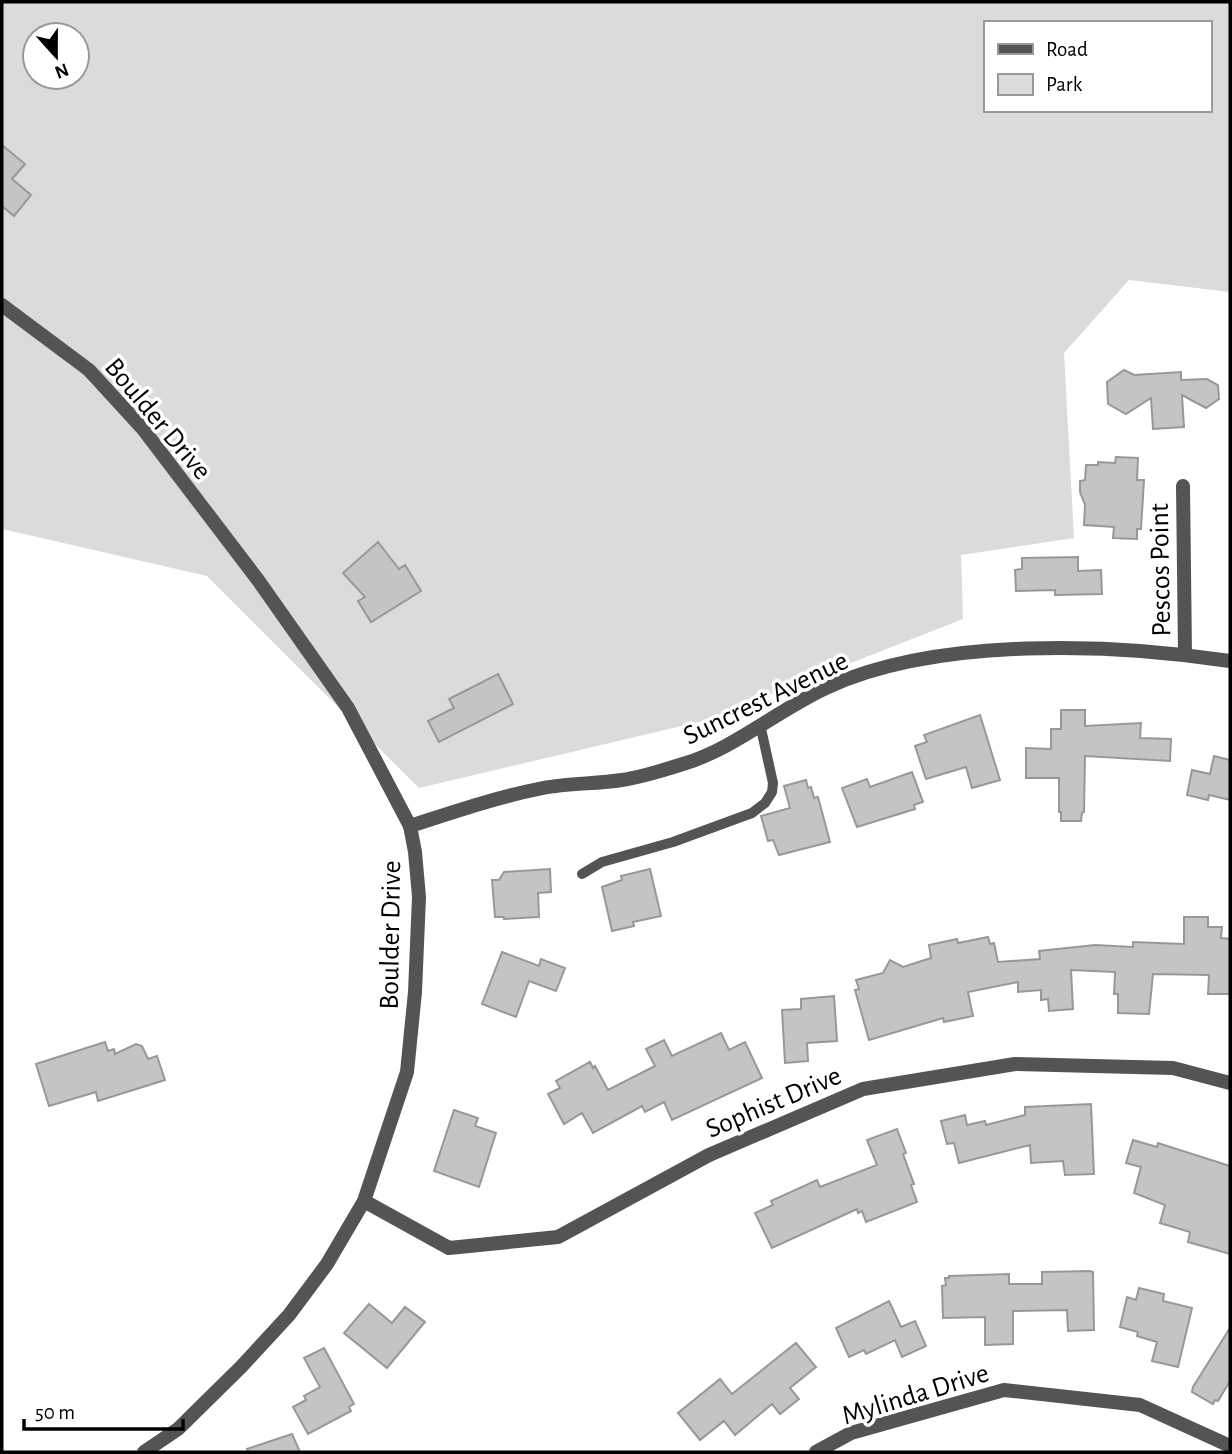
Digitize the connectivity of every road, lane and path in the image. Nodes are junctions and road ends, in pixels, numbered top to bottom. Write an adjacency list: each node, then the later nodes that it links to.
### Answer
1 (2, 305): 6 (street, Boulder Drive)
2 (1183, 486): 3 (street, Pescos Point)
3 (1185, 654): 4 (street, Suncrest Avenue); 5 (street, Suncrest Avenue)
4 (1230, 661)
5 (760, 724): 6 (street, Suncrest Avenue); 7 (lane)
6 (411, 826): 9 (street, Boulder Drive)
7 (582, 874)
8 (1230, 1083): 9 (street, Sophist Drive)
9 (364, 1201): 11 (street, Boulder Drive)
10 (1230, 1446): 12 (street, Mylinda Drive)
11 (144, 1452)
12 (816, 1452)

